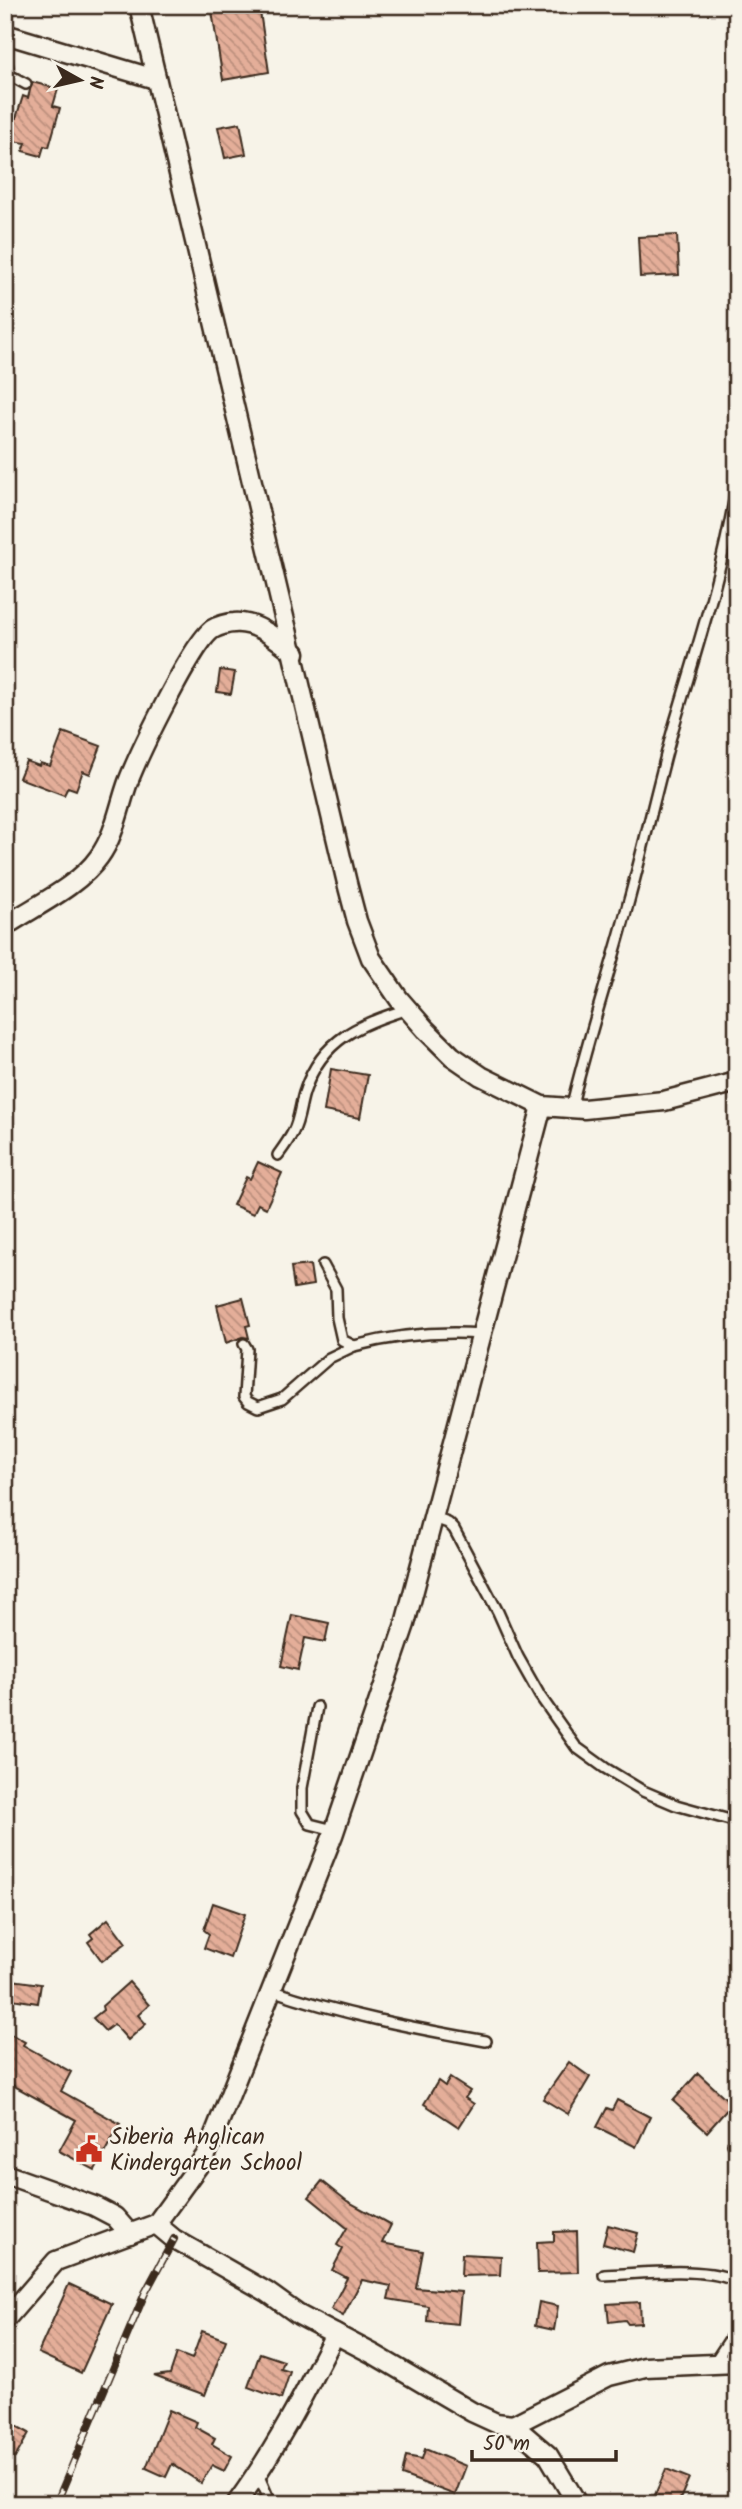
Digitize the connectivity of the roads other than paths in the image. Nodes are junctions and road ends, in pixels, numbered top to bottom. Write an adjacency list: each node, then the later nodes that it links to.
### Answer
1 (139, 5): 3 (street)
2 (7, 35): 3 (street); 4 (lane)
3 (155, 79): 6 (street)
4 (26, 84)
5 (737, 483): 11 (lane)
6 (295, 653): 7 (street); 8 (street)
7 (5, 926)
8 (408, 1009): 10 (street); 12 (lane)
9 (737, 1082): 11 (street)
10 (542, 1106): 11 (street); 14 (street)
11 (571, 1109)
12 (278, 1155)
13 (323, 1265): 16 (lane)
14 (482, 1334): 16 (lane); 17 (street)
15 (244, 1344): 16 (lane)
16 (354, 1346)
17 (433, 1518): 19 (lane); 20 (street)
18 (317, 1707): 20 (lane)
19 (737, 1822)
20 (334, 1830): 21 (street)
21 (271, 1990): 22 (lane); 24 (street)
22 (486, 2041)
23 (5, 2174): 25 (street)
24 (156, 2224): 25 (street); 30 (street)
25 (130, 2234): 28 (street)
26 (604, 2276): 27 (lane)
27 (737, 2282)
28 (5, 2320)
29 (737, 2328): 31 (lane)
30 (335, 2334): 33 (street); 34 (street)
31 (713, 2364): 32 (street); 33 (street)
32 (737, 2364)
33 (513, 2425): 37 (street)
34 (258, 2474): 35 (street); 36 (lane)
35 (236, 2504)
36 (271, 2504)
37 (576, 2504)

